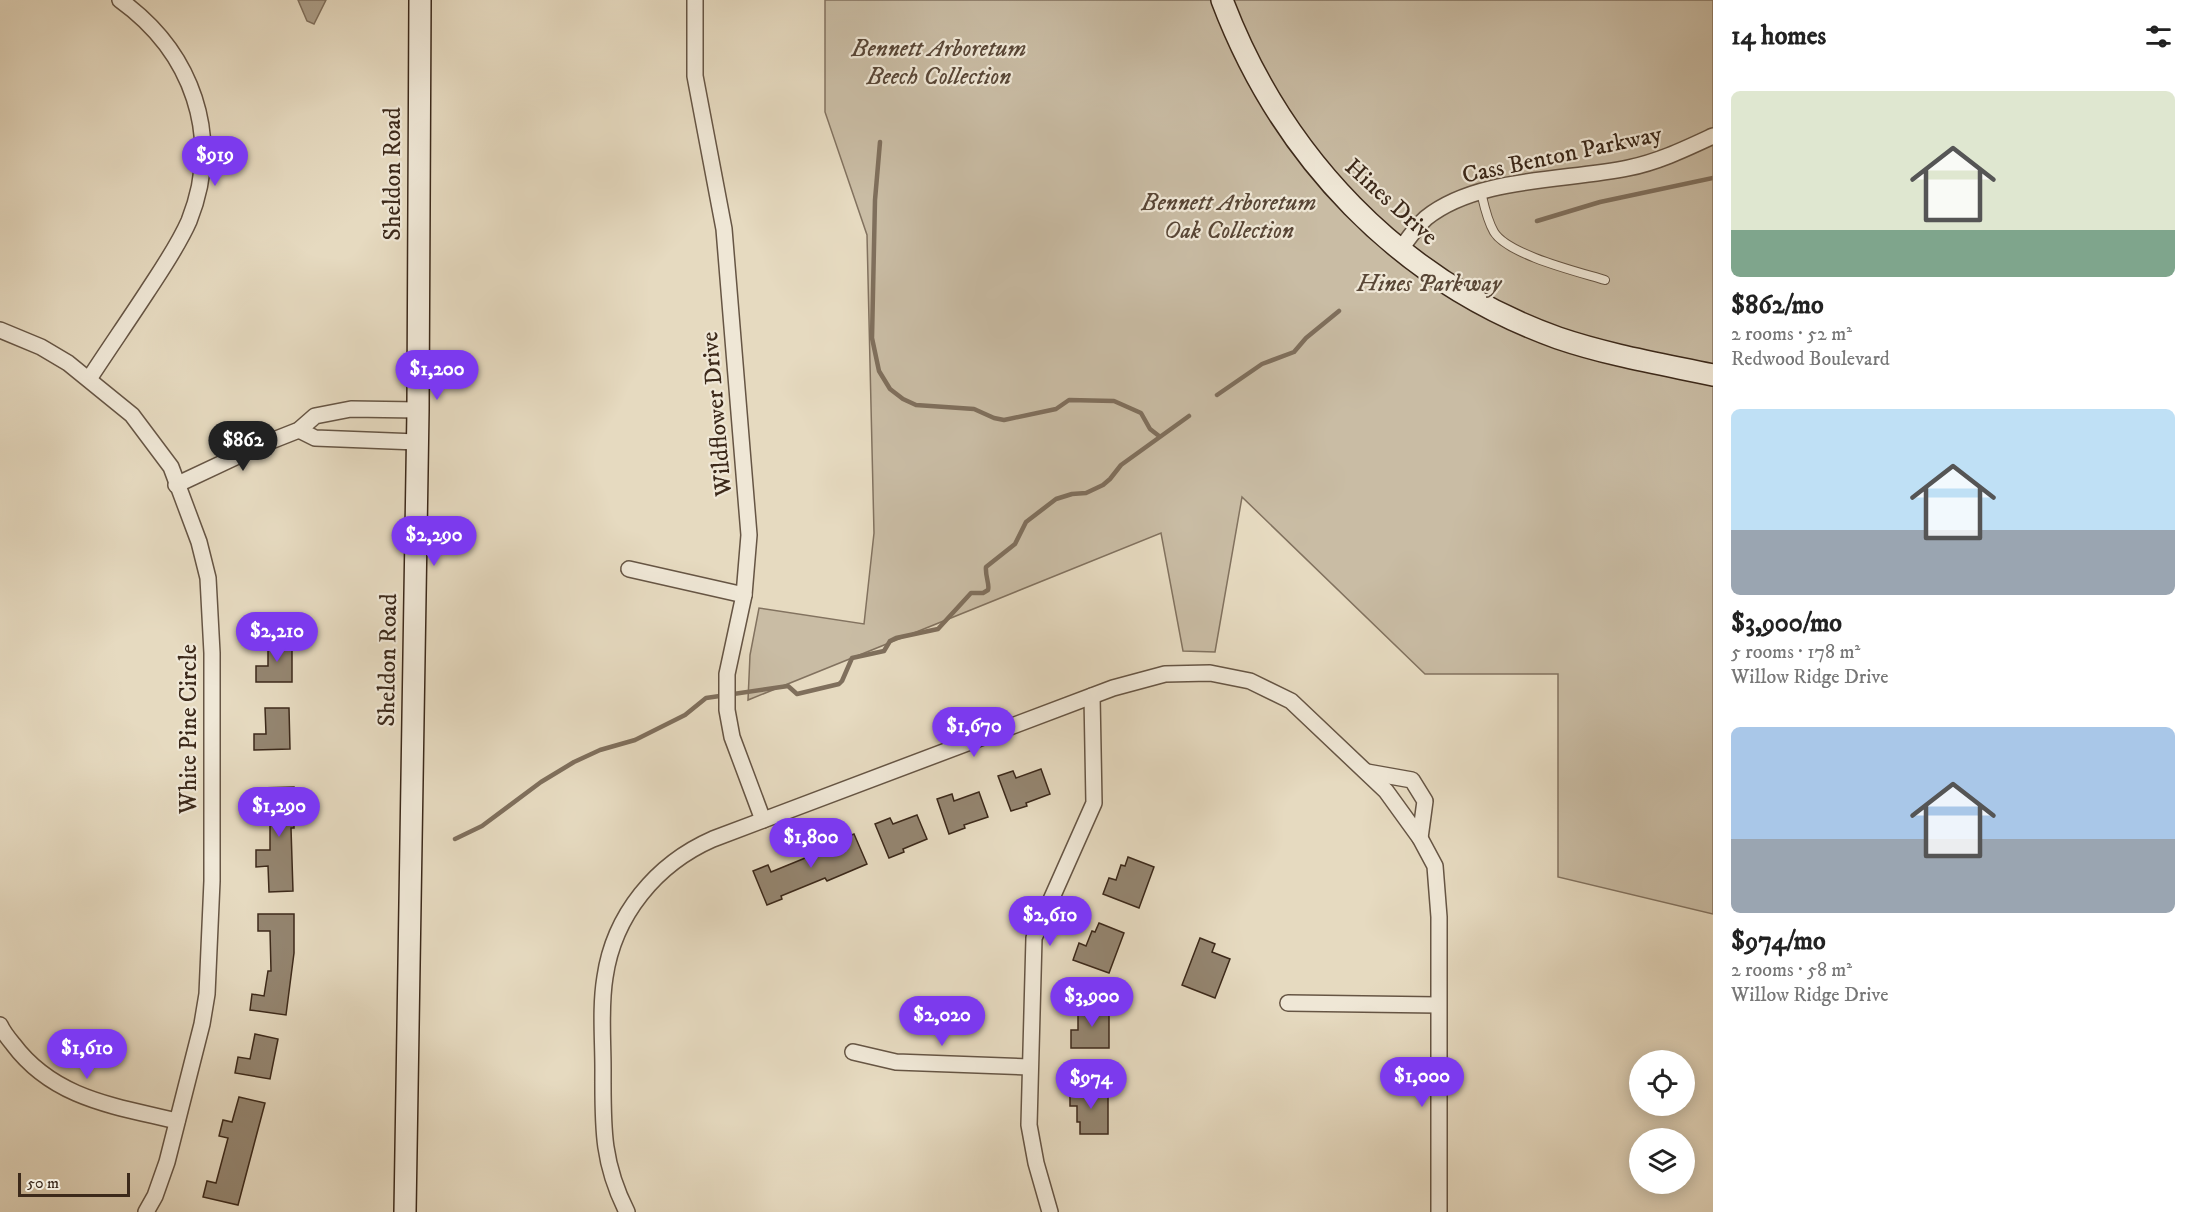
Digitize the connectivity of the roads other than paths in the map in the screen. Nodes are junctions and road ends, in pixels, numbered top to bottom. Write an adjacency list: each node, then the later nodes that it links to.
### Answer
1 (120, 0): 11 (street)
2 (420, 0): 12 (main road, Sheldon Road)
3 (695, 0): 17 (street, Wildflower Drive)
4 (1222, 0): 7 (main road, Hines Drive)
5 (1713, 136): 6 (street, Cass Benton Parkway)
6 (1481, 192): 7 (street, Cass Benton Parkway); 8 (lane)
7 (1400, 250): 10 (main road, Hines Drive)
8 (1605, 280)
9 (0, 330): 11 (street, White Pine Circle)
10 (1713, 375)
11 (89, 379): 15 (street, White Pine Circle)
12 (418, 410): 13 (street); 14 (main road, Sheldon Road)
13 (299, 430): 14 (street); 15 (street)
14 (417, 442): 29 (main road, Sheldon Road)
15 (176, 485): 27 (street, White Pine Circle)
16 (629, 569): 17 (street)
17 (744, 596): 20 (street, Wildflower Drive)
18 (1092, 696): 19 (street); 20 (street); 26 (street)
19 (1365, 771): 21 (street); 21 (street)
20 (763, 820): 30 (street)
21 (1420, 838): 23 (street)
22 (1288, 1003): 23 (street)
23 (1438, 1005): 32 (street)
24 (0, 1025): 27 (street)
25 (853, 1052): 26 (street)
26 (1029, 1067): 31 (street)
27 (177, 1121): 28 (street, White Pine Circle)
28 (146, 1212)
29 (405, 1212)
30 (627, 1212)
31 (1050, 1212)
32 (1439, 1212)

